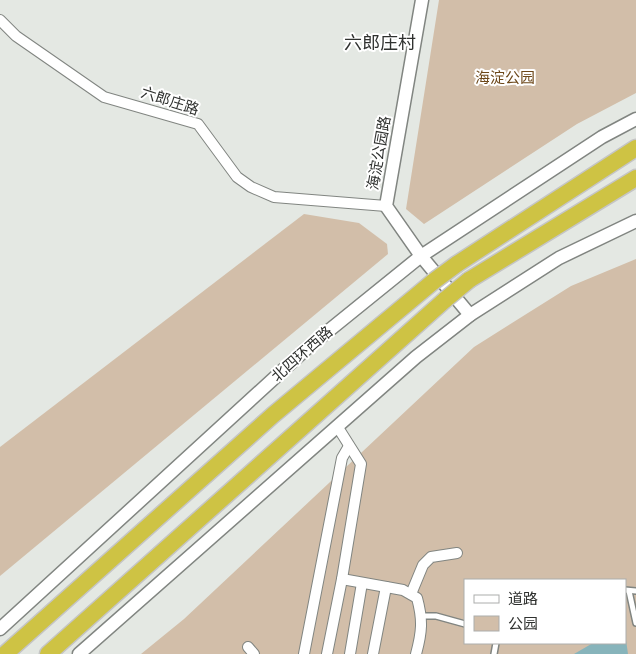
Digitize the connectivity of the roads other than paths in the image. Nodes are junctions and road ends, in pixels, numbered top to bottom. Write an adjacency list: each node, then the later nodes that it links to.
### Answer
1 (422, 0): 6 (street, 海淀公园路)
2 (0, 20): 6 (street, 六郎庄路)
3 (636, 119): 8 (street, 北四环西路)
4 (636, 148): 24 (highway, 北四环西路, bridge)
5 (636, 178): 25 (highway, bridge)
6 (386, 206): 8 (street, 海淀公园路)
7 (636, 221): 9 (street)
8 (421, 256): 9 (street, 海淀公园路); 22 (street, 北四环西路)
9 (470, 315): 10 (street)
10 (338, 426): 11 (street); 26 (street)
11 (350, 446): 13 (street); 27 (street)
12 (457, 552): 18 (street)
13 (342, 579): 14 (street); 23 (street)
14 (362, 583): 15 (street); 28 (street)
15 (386, 587): 18 (street); 29 (street)
16 (627, 590): 17 (lane); 20 (lane)
17 (636, 590)
18 (411, 594): 19 (street)
19 (422, 616): 21 (lane); 30 (street)
20 (636, 623)
21 (464, 624)
22 (0, 629)
23 (330, 653)
24 (5, 654)
25 (48, 654)
26 (79, 654)
27 (304, 654)
28 (350, 654)
29 (373, 654)
30 (416, 654)

